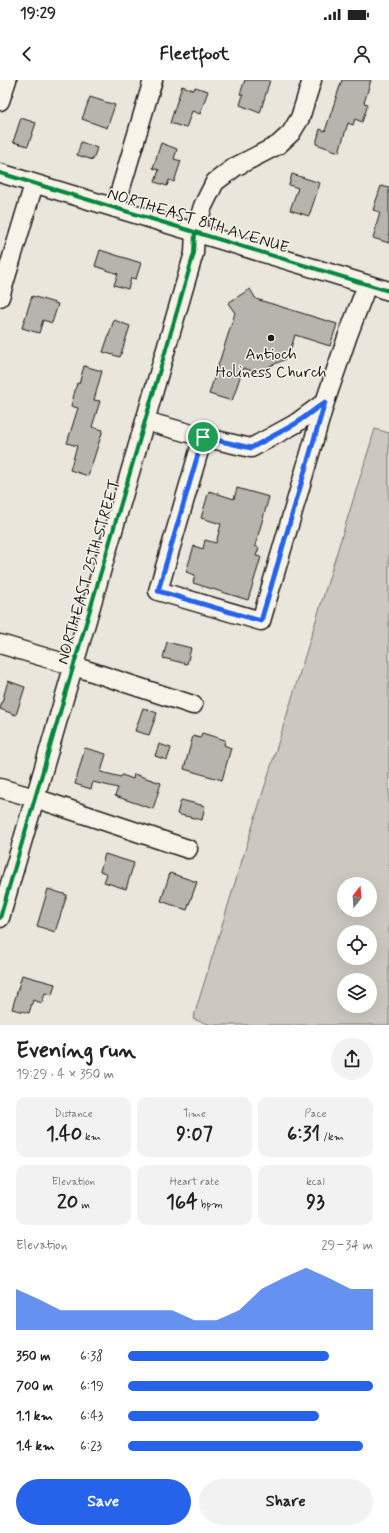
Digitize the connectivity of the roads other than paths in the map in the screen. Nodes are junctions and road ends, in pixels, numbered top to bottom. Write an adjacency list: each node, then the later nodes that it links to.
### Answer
1 (7, 80): 4 (street)
2 (153, 80): 7 (street)
3 (312, 80): 8 (street, NORTHEAST 25TH STREET)
4 (0, 102)
5 (0, 173): 6 (street, NORTHEAST 8TH AVENUE)
6 (34, 184): 7 (street, NORTHEAST 8TH AVENUE); 11 (street)
7 (115, 208): 8 (street, NORTHEAST 8TH AVENUE)
8 (195, 232): 9 (street, NORTHEAST 8TH AVENUE); 13 (street, NORTHEAST 25TH STREET)
9 (368, 285): 10 (street, NORTHEAST 8TH AVENUE); 12 (street)
10 (389, 291)
11 (0, 297)
12 (325, 402): 14 (street); 14 (street)
13 (145, 421): 14 (street); 16 (street, NORTHEAST 25TH STREET)
14 (203, 437)
15 (0, 644): 16 (street)
16 (74, 666): 17 (street); 19 (street, NORTHEAST 25TH STREET)
17 (193, 704)
18 (0, 788): 19 (street)
19 (35, 798): 20 (street); 21 (street, NORTHEAST 25TH STREET)
20 (188, 849)
21 (0, 918)

